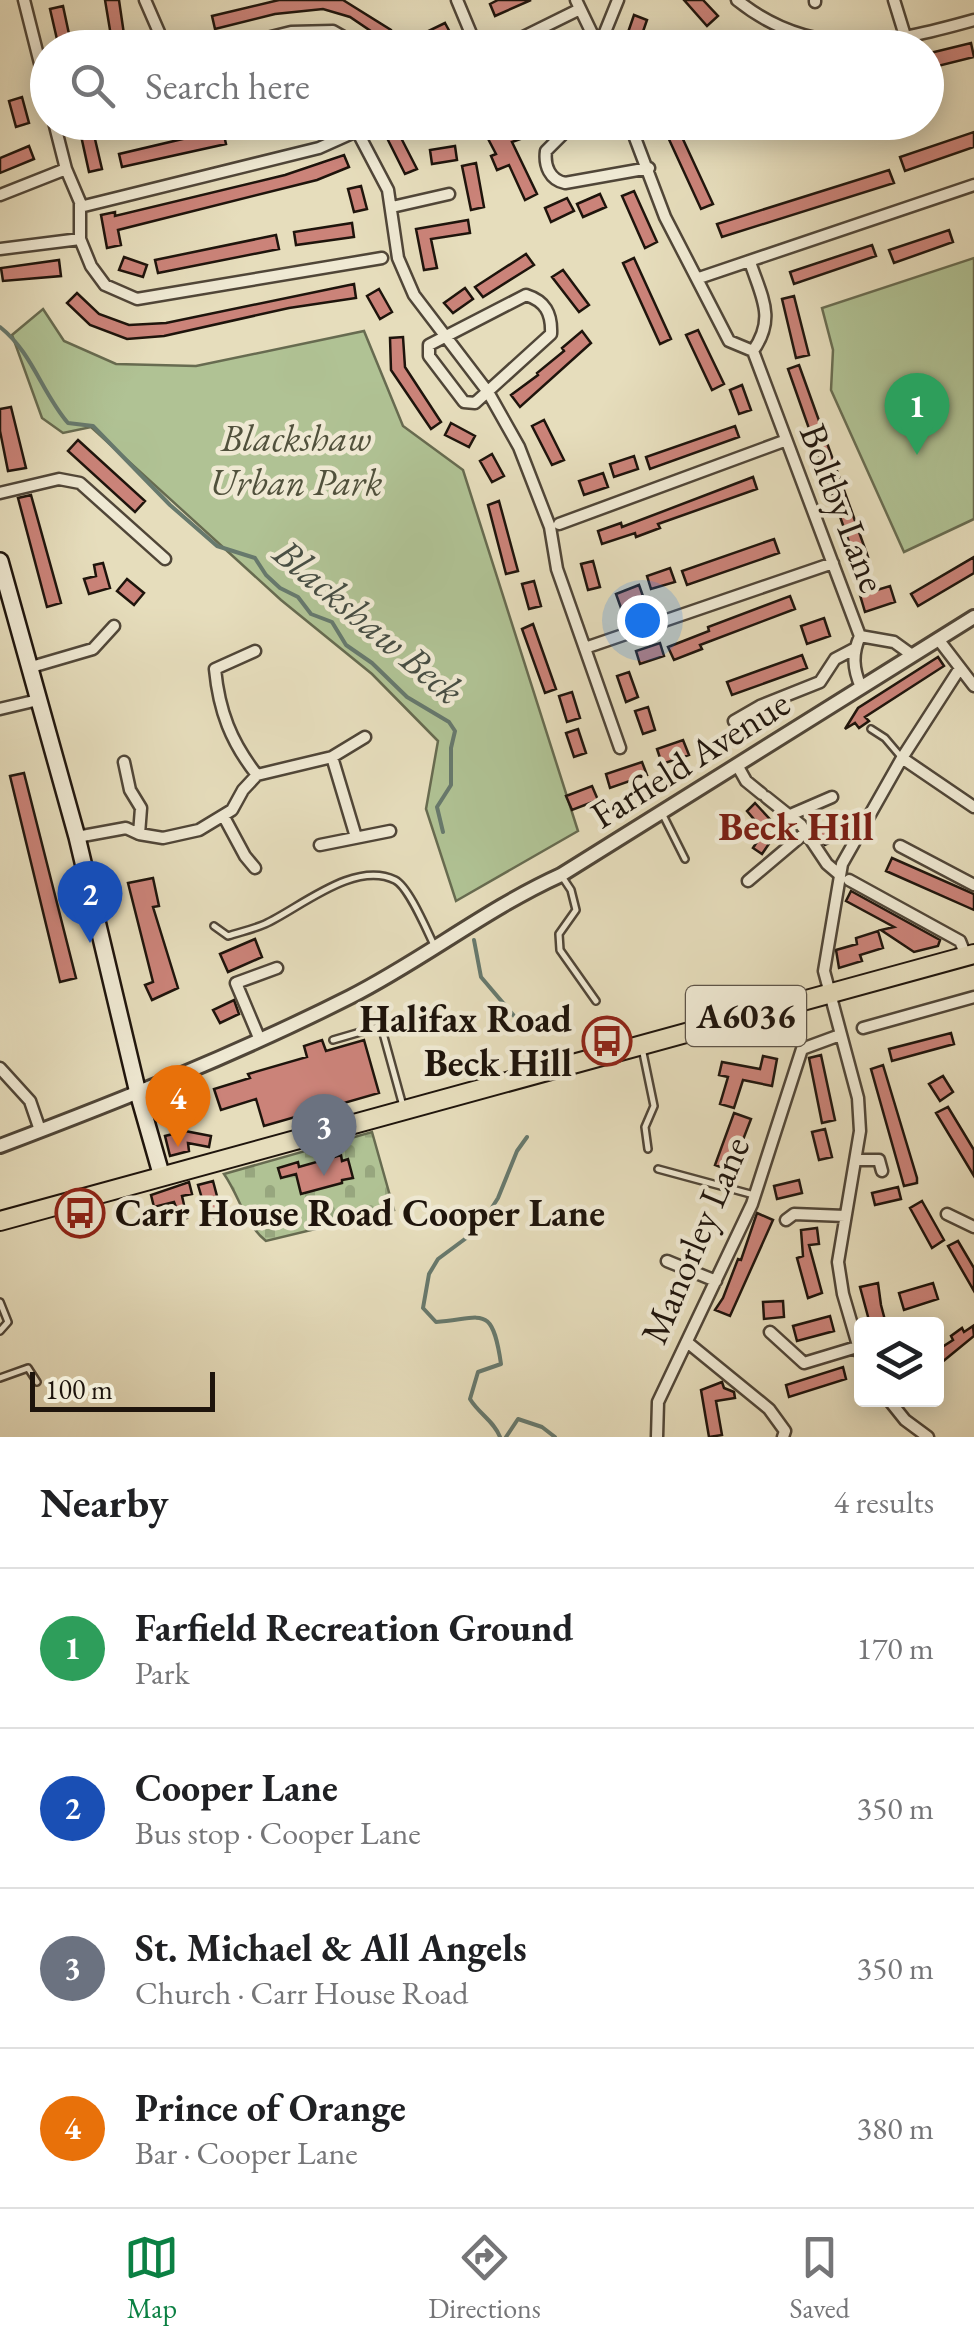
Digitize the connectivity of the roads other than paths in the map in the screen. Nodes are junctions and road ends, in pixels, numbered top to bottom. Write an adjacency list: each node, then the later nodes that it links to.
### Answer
1 (24, 0): 9 (street)
2 (145, 0): 10 (street)
3 (458, 0): 11 (street)
4 (618, 0): 14 (street)
5 (737, 0): 15 (street)
6 (894, 0): 16 (street)
7 (578, 5): 12 (street); 13 (street)
8 (974, 20): 17 (street)
9 (32, 30)
10 (158, 30)
11 (470, 30)
12 (533, 30)
13 (590, 30)
14 (606, 30)
15 (784, 30)
16 (903, 30)
17 (938, 30)
18 (59, 140): 24 (street)
19 (335, 140): 29 (street)
20 (367, 140): 28 (street)
21 (557, 140): 23 (street)
22 (637, 140): 23 (street, Boltby Lane)
23 (648, 168): 34 (street, Boltby Lane)
24 (66, 169): 27 (street); 29 (street)
25 (974, 185): 33 (street)
26 (449, 194): 28 (street)
27 (0, 195)
28 (392, 206): 35 (street)
29 (80, 207): 30 (street)
30 (80, 239): 31 (street); 32 (street)
31 (0, 250)
32 (382, 258)
33 (750, 262): 34 (street); 36 (street)
34 (699, 278): 36 (street, Boltby Lane)
35 (446, 336): 37 (street); 37 (street); 37 (street)
36 (753, 352): 38 (street, Boltby Lane)
37 (488, 392): 48 (street)
38 (784, 441): 40 (street); 43 (street, Boltby Lane)
39 (0, 493): 41 (street)
40 (559, 524)
41 (165, 560)
42 (0, 561): 52 (main road)
43 (833, 563): 46 (street, Boltby Lane); 48 (street)
44 (974, 617): 47 (street, Farfield Avenue)
45 (114, 626): 52 (street)
46 (860, 636): 49 (street, Boltby Lane); 51 (street)
47 (938, 639): 51 (street, Farfield Avenue); 53 (street)
48 (585, 648): 61 (street)
49 (854, 649): 55 (street, Boltby Lane); 58 (street)
50 (255, 650): 66 (street)
51 (912, 655): 55 (street, Farfield Avenue)
52 (28, 668): 56 (main road)
53 (960, 668): 54 (street); 63 (street)
54 (974, 686)
55 (861, 687): 65 (street, Farfield Avenue)
56 (38, 700): 57 (street); 75 (main road)
57 (0, 709)
58 (734, 721)
59 (871, 730): 63 (lane)
60 (365, 737): 62 (street)
61 (620, 748)
62 (332, 757): 66 (street); 76 (street)
63 (902, 758): 68 (street); 82 (street)
64 (124, 762): 74 (street)
65 (737, 765): 69 (street, Farfield Avenue); 71 (street)
66 (257, 775): 70 (street)
67 (832, 797): 71 (street)
68 (974, 807)
69 (661, 812): 79 (lane); 81 (street, Farfield Avenue)
70 (224, 816): 74 (street); 80 (street)
71 (788, 816): 73 (street)
72 (390, 830): 76 (street)
73 (806, 832): 82 (street); 83 (street)
74 (139, 834): 75 (street)
75 (77, 838): 98 (main road)
76 (356, 838): 77 (street)
77 (320, 845)
78 (900, 846): 84 (street)
79 (685, 859)
80 (255, 868)
81 (561, 876): 86 (street, Farfield Avenue); 91 (lane)
82 (844, 877): 87 (street); 89 (street)
83 (748, 881)
84 (974, 884)
85 (214, 926): 86 (lane)
86 (436, 948): 94 (street, Farfield Avenue)
87 (970, 955): 89 (highway, A6036)
88 (277, 968): 94 (street)
89 (828, 995): 93 (street); 96 (highway, A6036)
90 (974, 997): 92 (street)
91 (596, 1001)
92 (863, 1028)
93 (840, 1034): 103 (street); 107 (street, Manorley Lane)
94 (260, 1040): 98 (street, Farfield Avenue)
95 (333, 1040): 99 (lane)
96 (641, 1045): 99 (highway, A6036); 102 (lane)
97 (0, 1068): 100 (street)
98 (138, 1093): 100 (street, Farfield Avenue); 106 (main road)
99 (403, 1109): 106 (highway, A6036)
100 (40, 1130): 101 (street, Farfield Avenue)
101 (0, 1146)
102 (648, 1149)
103 (856, 1160): 105 (street); 109 (street)
104 (658, 1169): 107 (lane)
105 (882, 1171)
106 (162, 1176): 111 (highway, A6036)
107 (754, 1195): 114 (street, Manorley Lane)
108 (947, 1214): 112 (street)
109 (845, 1216): 110 (street); 116 (street)
110 (786, 1220)
111 (0, 1221)
112 (974, 1227)
113 (668, 1262): 114 (street)
114 (716, 1282): 119 (street, Manorley Lane)
115 (0, 1302): 117 (lane)
116 (854, 1331)
117 (0, 1332)
118 (770, 1332): 120 (street)
119 (687, 1342): 124 (street, Manorley Lane); 125 (street)
120 (854, 1354)
121 (0, 1378): 122 (lane)
122 (37, 1382)
123 (895, 1407): 126 (street)
124 (657, 1437)
125 (782, 1437)
126 (928, 1437)

